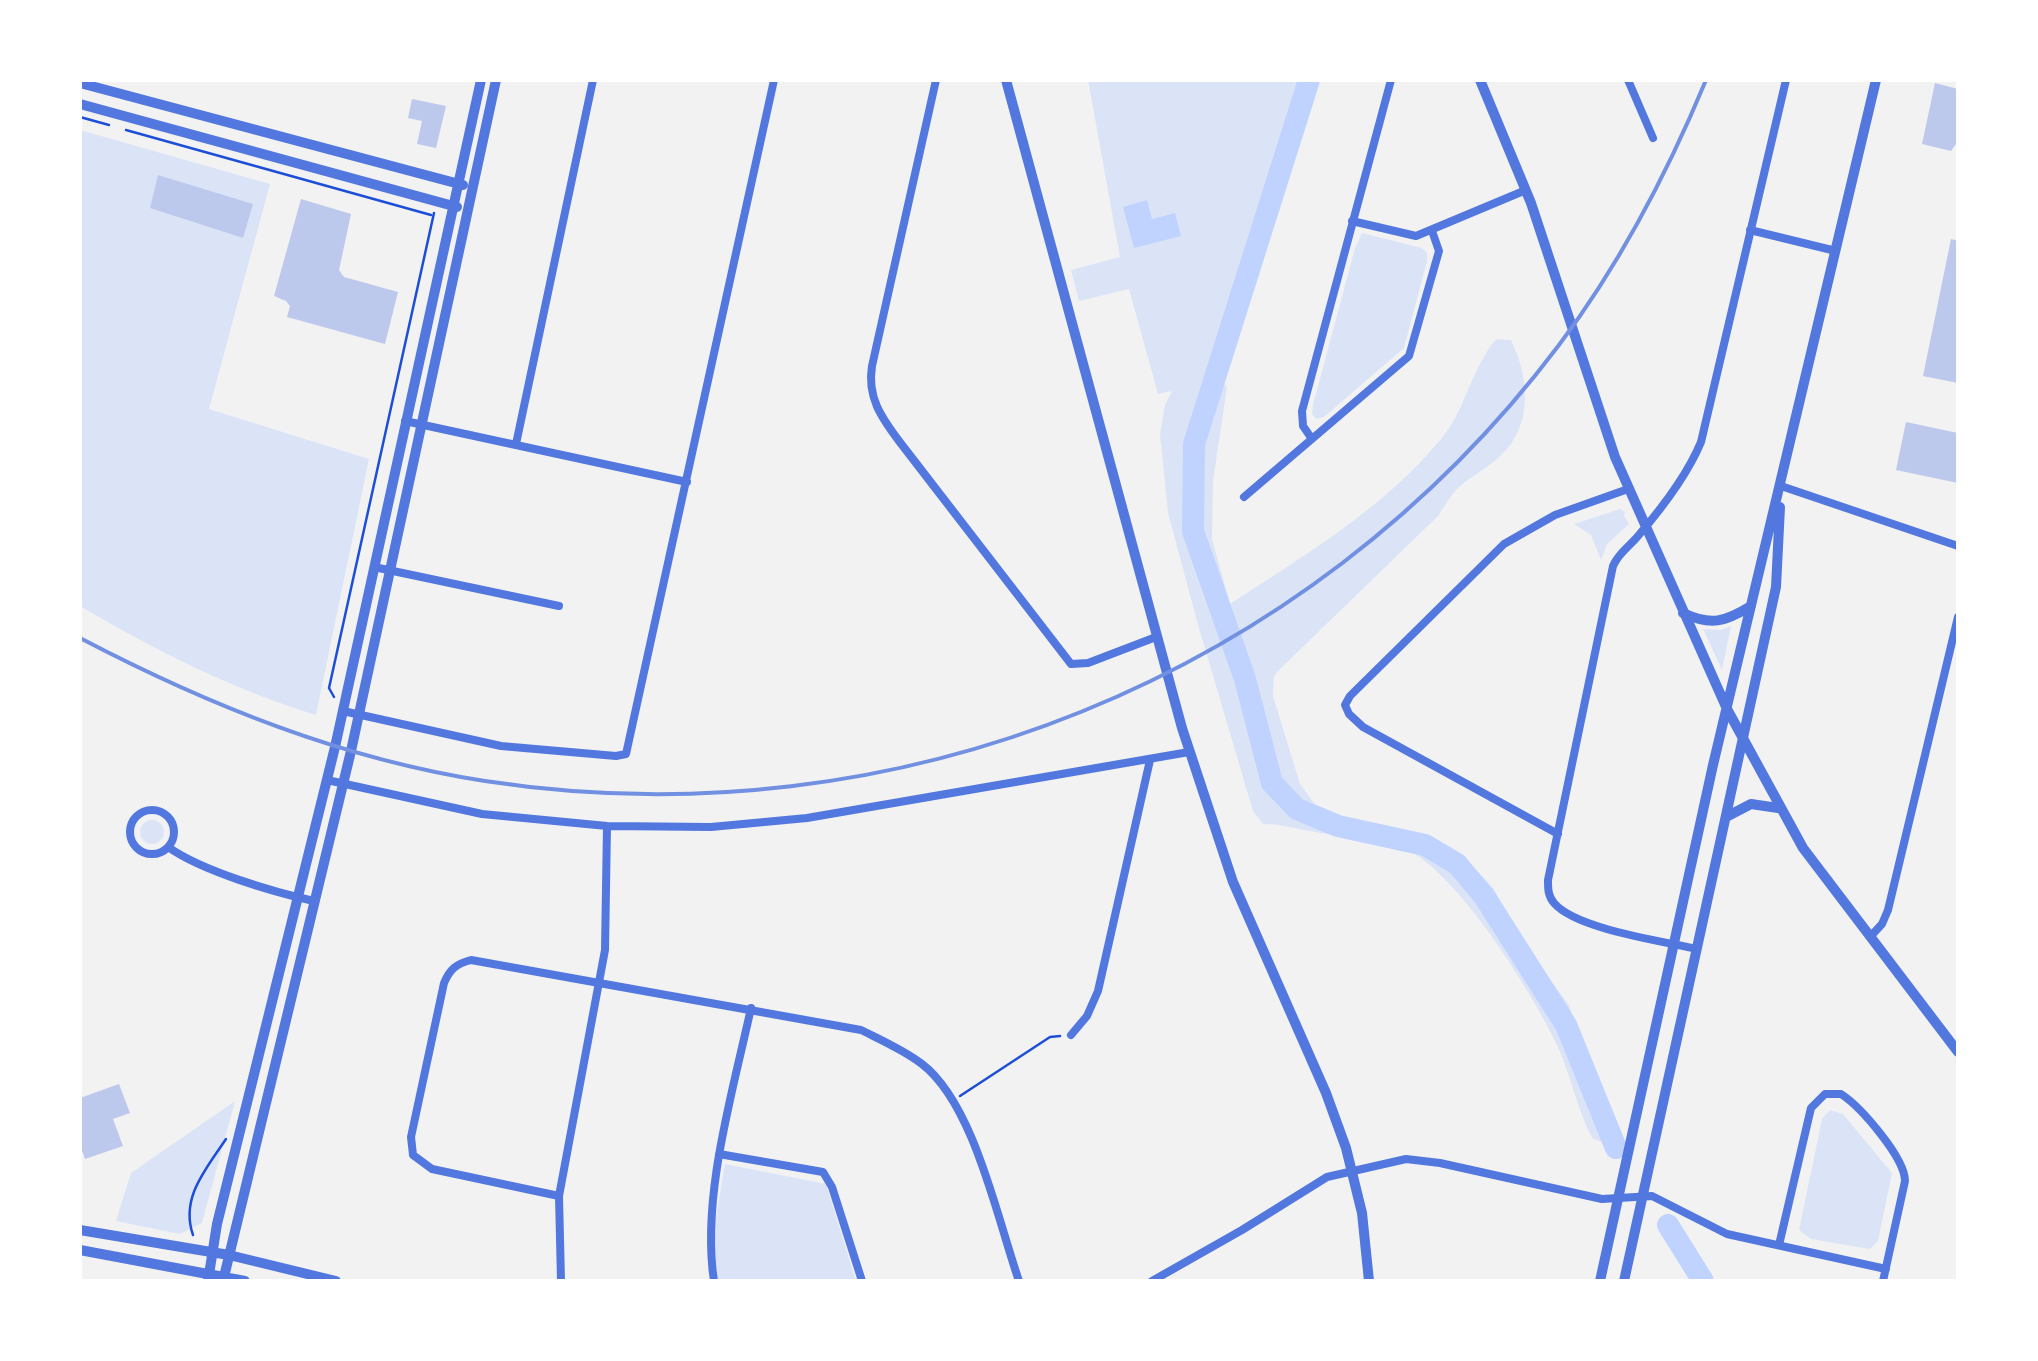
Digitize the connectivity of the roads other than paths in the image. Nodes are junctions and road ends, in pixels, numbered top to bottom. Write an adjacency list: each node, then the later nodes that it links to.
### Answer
1 (482, 80): 15 (street)
2 (496, 80): 16 (street)
3 (593, 80): 27 (street)
4 (774, 80): 28 (street)
5 (936, 80): 40 (street)
6 (1006, 80): 40 (street)
7 (1391, 80): 20 (street)
8 (1480, 80): 17 (street)
9 (1628, 80): 14 (street)
10 (1786, 80): 22 (street)
11 (1876, 80): 23 (street)
12 (80, 82): 15 (street)
13 (80, 104): 18 (street)
14 (1653, 138)
15 (457, 184): 16 (street); 18 (street)
16 (473, 188): 19 (street)
17 (1526, 190): 21 (street); 30 (street)
18 (452, 206): 19 (street); 24 (street)
19 (468, 210): 25 (street)
20 (1352, 221): 21 (street); 26 (street)
21 (1432, 230): 26 (street)
22 (1750, 230): 23 (street); 32 (street)
23 (1836, 251): 29 (street)
24 (406, 422): 25 (street); 34 (street)
25 (421, 424): 27 (street); 35 (street)
26 (1312, 439): 31 (street)
27 (516, 444): 28 (street)
28 (687, 482): 43 (street)
29 (1782, 486): 33 (street); 37 (street); 44 (street)
30 (1628, 489): 32 (street); 52 (street)
31 (1244, 497)
32 (1644, 528): 38 (street); 52 (street)
33 (1958, 546)
34 (374, 566): 35 (street); 42 (street)
35 (389, 570): 36 (street); 43 (street)
36 (559, 606)
37 (1751, 606): 38 (street); 41 (street)
38 (1682, 612): 41 (street)
39 (1958, 617): 56 (street)
40 (1156, 637): 45 (street)
41 (1727, 709): 44 (street); 57 (street)
42 (343, 711): 43 (street); 47 (street)
43 (358, 714): 48 (street)
44 (1743, 739): 49 (street); 50 (street)
45 (1189, 752): 46 (street); 64 (street)
46 (1150, 760): 51 (street); 61 (street)
47 (327, 780): 48 (street); 54 (street)
48 (343, 784): 51 (street); 55 (street)
49 (1778, 808): 50 (street); 56 (street)
50 (1725, 818): 58 (street)
51 (607, 826): 59 (street)
52 (1558, 834): 57 (street)
53 (168, 847): 53 (street); 54 (street)
54 (300, 898): 55 (street); 71 (street)
55 (314, 901): 72 (street)
56 (1870, 937): 62 (street)
57 (1674, 944): 58 (street); 67 (street)
58 (1696, 948): 66 (street)
59 (600, 982): 60 (street); 65 (street); 65 (street)
60 (751, 1008): 63 (street); 82 (street)
61 (1071, 1035)
62 (1958, 1052)
63 (719, 1154): 80 (street); 81 (street)
64 (1352, 1169): 67 (street); 74 (street); 84 (street)
65 (560, 1196): 79 (street)
66 (1641, 1196): 67 (street); 69 (street); 86 (street)
67 (1617, 1199): 85 (street)
68 (80, 1230): 71 (street)
69 (1779, 1245): 73 (street); 73 (street)
70 (80, 1250): 75 (street)
71 (213, 1252): 72 (street); 75 (street)
72 (230, 1255): 76 (street); 78 (street)
73 (1886, 1269): 87 (street)
74 (1173, 1276): 83 (street)
75 (209, 1278): 76 (street)
76 (224, 1279): 77 (street)
77 (245, 1281)
78 (336, 1281)
79 (561, 1281)
80 (714, 1281)
81 (862, 1281)
82 (1019, 1281)
83 (1152, 1281)
84 (1369, 1281)
85 (1600, 1281)
86 (1624, 1281)
87 (1883, 1281)

